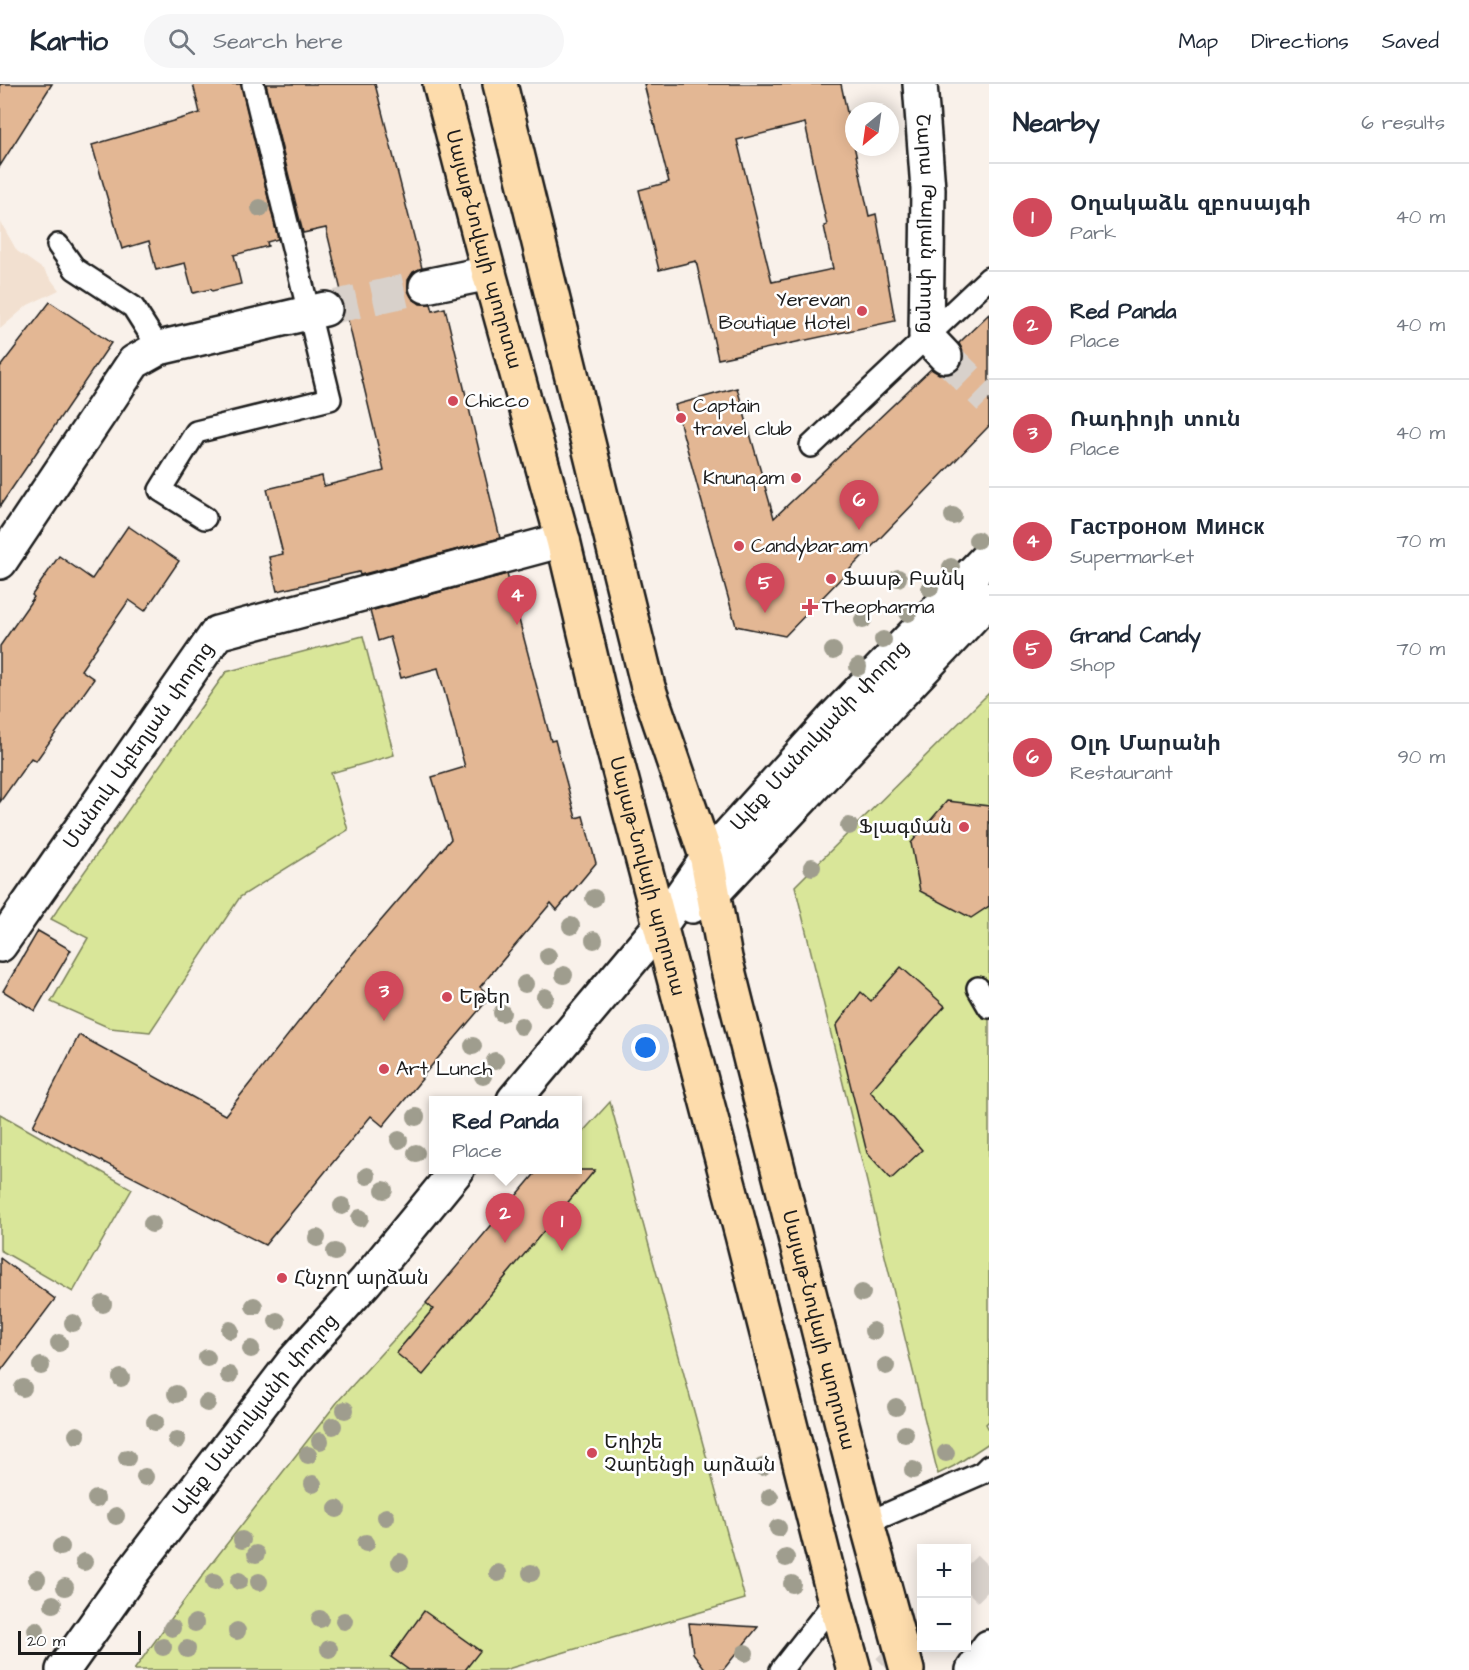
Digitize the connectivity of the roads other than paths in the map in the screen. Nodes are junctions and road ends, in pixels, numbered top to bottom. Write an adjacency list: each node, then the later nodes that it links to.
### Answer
1 (253, 84): 9 (lane)
2 (440, 84): 6 (main road, Սայաթ-Նովայի պողոտա)
3 (500, 84): 18 (main road, Սայաթ-Նովայի պողոտա)
4 (920, 84): 10 (street, Շարա Թալյան փողոց)
5 (58, 245): 11 (lane)
6 (489, 273): 8 (street); 14 (main road, Սայաթ-Նովայի պողոտա)
7 (989, 279): 10 (lane)
8 (426, 286)
9 (317, 311): 11 (street); 13 (lane)
10 (936, 346): 12 (lane)
11 (159, 348): 16 (street)
12 (811, 446)
13 (205, 518)
14 (563, 540): 20 (main road, Սայաթ-Նովայի պողոտա); 21 (street, Մանուկ Աբեղյան փողոց)
15 (989, 556): 18 (street, Ալեք Մանուկյանի փողոց)
16 (0, 562)
17 (989, 598): 19 (street, Ալեք Մանուկյանի փողոց)
18 (707, 859): 19 (main road, Սայաթ-Նովայի պողոտա); 20 (street, Ալեք Մանուկյանի փողոց)
19 (715, 891): 20 (street, Ալեք Մանուկյանի փողոց); 27 (main road, Սայաթ-Նովայի պողոտա)
20 (660, 926): 24 (street, Ալեք Մանուկյանի փողոց); 28 (main road, Սայաթ-Նովայի պողոտա)
21 (0, 945)
22 (978, 988): 23 (lane)
23 (989, 1007)
24 (518, 1096)
25 (454, 1174): 29 (street, Ալեք Մանուկյանի փողոց)
26 (989, 1466): 27 (lane)
27 (867, 1523): 32 (main road, Սայաթ-Նովայի պողոտա)
28 (834, 1601): 30 (lane); 31 (main road, Սայաթ-Նովայի պողոտա)
29 (63, 1670)
30 (781, 1670)
31 (854, 1670)
32 (907, 1670)

